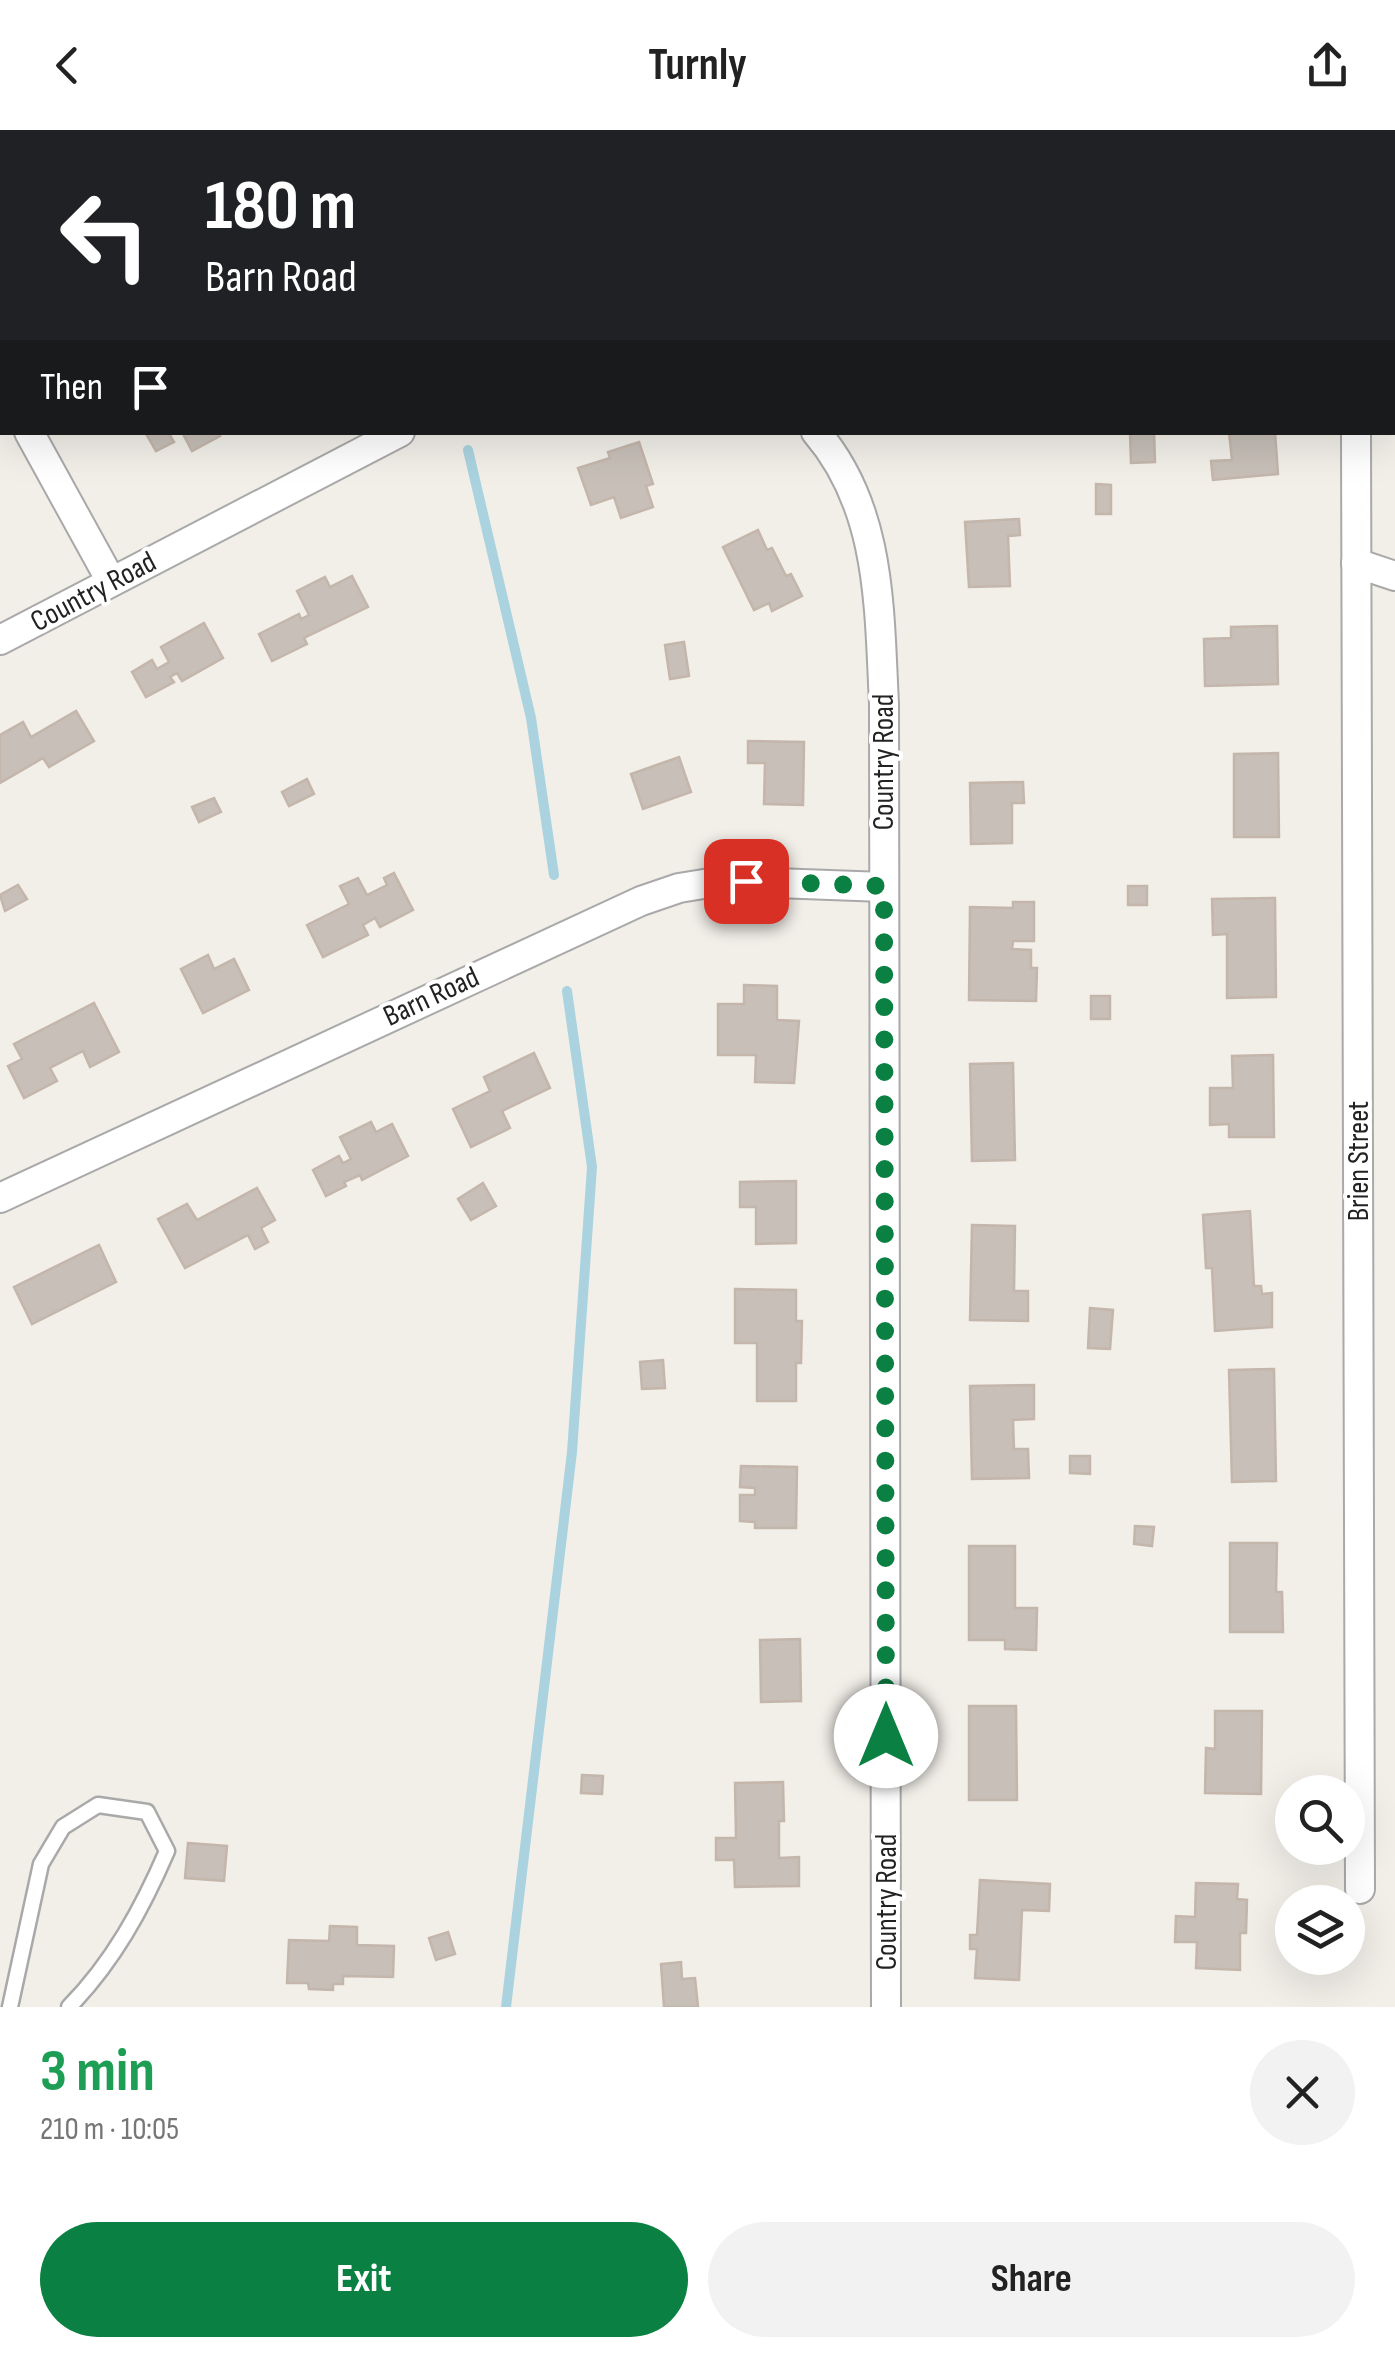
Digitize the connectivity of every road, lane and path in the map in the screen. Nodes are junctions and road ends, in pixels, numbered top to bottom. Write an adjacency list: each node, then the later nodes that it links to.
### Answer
1 (31, 435): 7 (street)
2 (394, 435): 7 (street, Country Road)
3 (818, 435): 9 (street, Country Road)
4 (1356, 435): 5 (street, Brien Street)
5 (1356, 563): 6 (street); 11 (street, Brien Street)
6 (1395, 576)
7 (112, 581): 8 (street, Country Road)
8 (0, 640)
9 (884, 886): 10 (street, Barn Road); 14 (street, Country Road)
10 (0, 1198)
11 (1360, 1885)
12 (10, 2007): 13 (lane)
13 (69, 2007)
14 (886, 2007)

